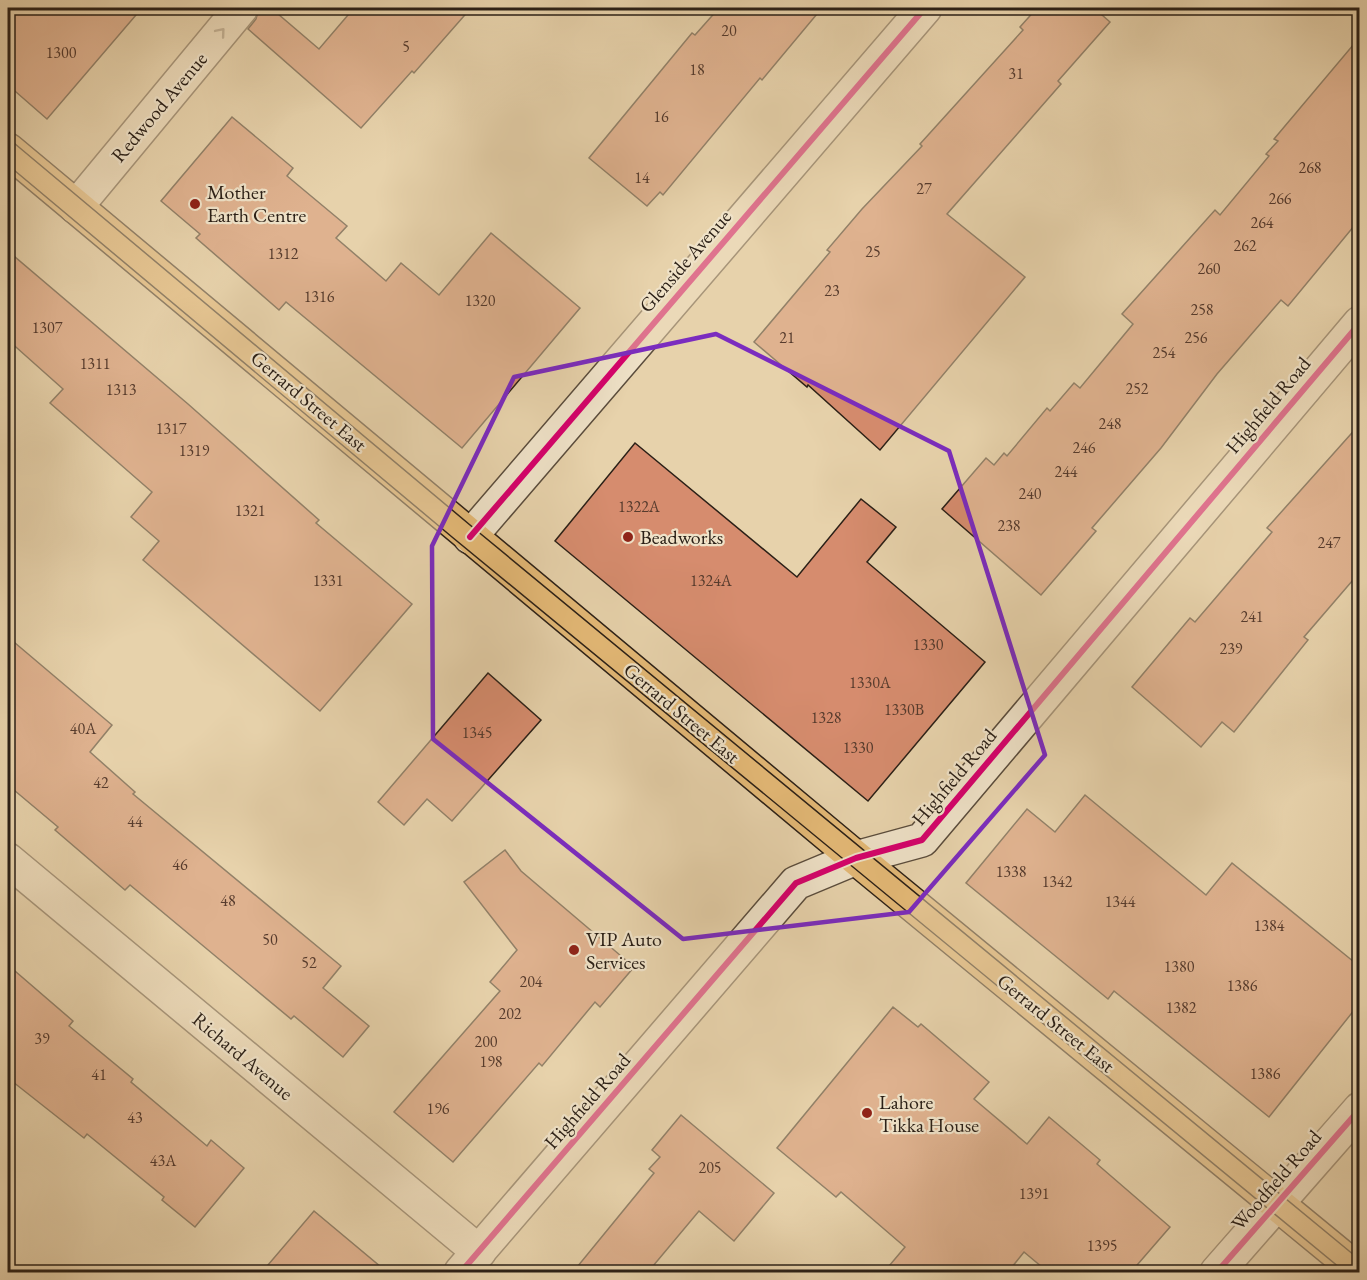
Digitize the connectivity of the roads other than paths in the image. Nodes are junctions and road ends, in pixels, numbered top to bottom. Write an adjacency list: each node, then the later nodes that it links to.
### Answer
1 (241, 8): 4 (street, Redwood Avenue, one-way to 1)
2 (925, 8): 6 (street, Glenside Avenue)
3 (8, 150): 4 (main road, Gerrard Street East)
4 (76, 207): 6 (main road, Gerrard Street East)
5 (1359, 322): 7 (street, Highfield Road)
6 (470, 537): 7 (main road, Gerrard Street East)
7 (856, 858): 10 (main road, Gerrard Street East); 11 (street, Highfield Road)
8 (8, 860): 11 (street, Richard Avenue)
9 (1359, 1109): 10 (street, Woodfield Road)
10 (1278, 1204): 12 (street, Woodfield Road); 13 (main road, Gerrard Street East)
11 (470, 1262)
12 (1217, 1272)
13 (1359, 1272)

